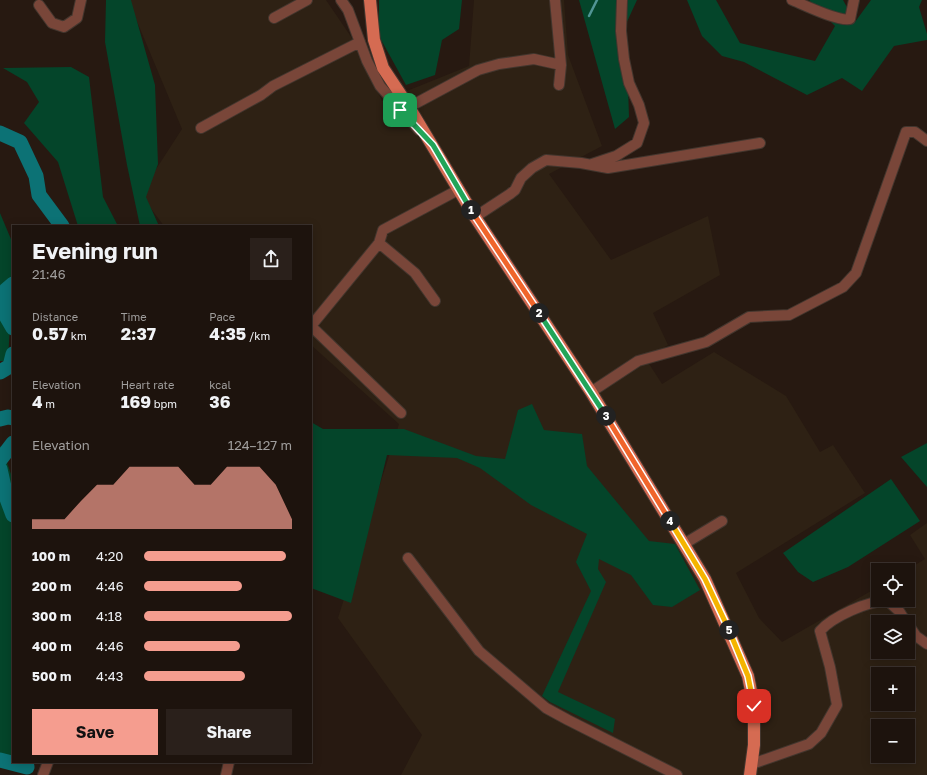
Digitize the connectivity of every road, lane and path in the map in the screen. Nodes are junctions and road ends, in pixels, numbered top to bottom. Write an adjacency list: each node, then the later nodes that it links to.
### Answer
1 (81, 0): 9 (street)
2 (307, 0): 11 (street)
3 (341, 0): 10 (street)
4 (370, 0): 15 (main road)
5 (555, 0): 13 (street)
6 (622, 0): 19 (street)
7 (792, 0): 8 (street)
8 (854, 0)
9 (39, 5)
10 (348, 5): 12 (street)
11 (274, 18)
12 (360, 42): 15 (street); 16 (street)
13 (561, 65): 14 (street); 15 (street)
14 (559, 85)
15 (404, 108): 20 (main road)
16 (201, 128)
17 (927, 141): 26 (street)
18 (760, 143): 19 (street)
19 (590, 165): 21 (street)
20 (458, 190): 21 (main road); 22 (street)
21 (475, 217): 26 (main road)
22 (379, 243): 23 (street); 24 (street)
23 (435, 301)
24 (312, 325)
25 (312, 327): 27 (street)
26 (591, 392): 29 (main road)
27 (401, 413)
28 (722, 521): 29 (street)
29 (684, 544): 36 (main road)
30 (408, 558): 39 (street)
31 (902, 615): 36 (street)
32 (915, 635): 33 (street)
33 (927, 644)
34 (48, 763): 37 (street)
35 (229, 763): 38 (street)
36 (751, 770)
37 (43, 775)
38 (226, 775)
39 (676, 775)

